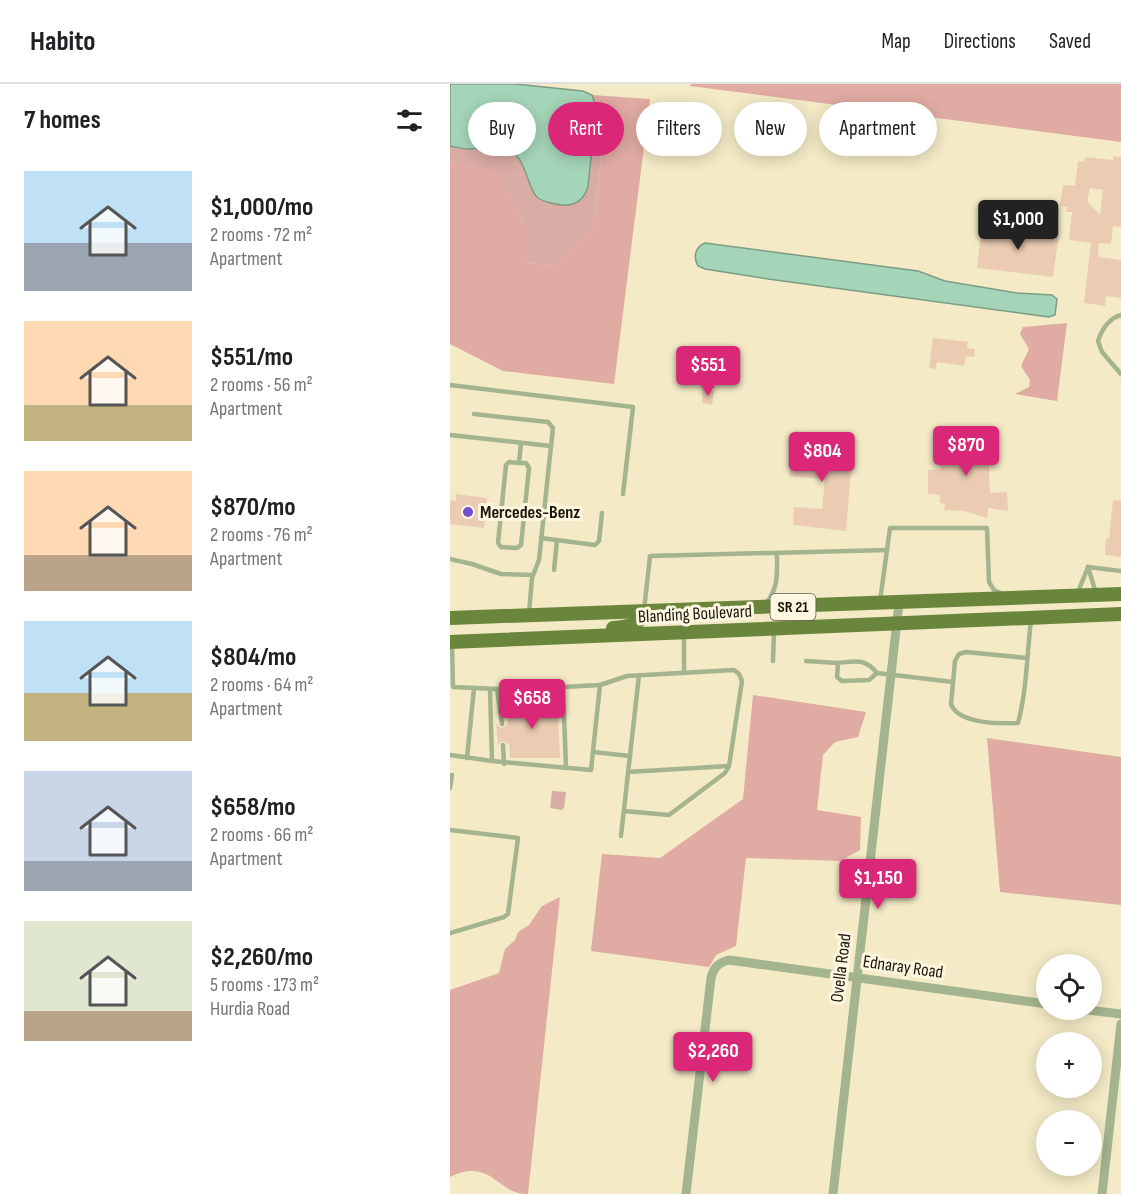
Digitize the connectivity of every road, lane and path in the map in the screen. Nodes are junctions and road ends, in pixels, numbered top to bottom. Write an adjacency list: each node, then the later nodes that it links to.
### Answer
1 (1121, 315): 2 (lane)
2 (1118, 368): 3 (lane)
3 (1121, 374)
4 (450, 385): 10 (lane)
5 (474, 414): 8 (lane)
6 (450, 435): 7 (lane)
7 (521, 443): 8 (lane); 9 (lane)
8 (551, 446): 12 (lane)
9 (519, 463): 9 (lane)
10 (623, 494)
11 (602, 513): 13 (lane)
12 (541, 538): 13 (lane); 20 (lane)
13 (557, 540): 18 (lane)
14 (887, 550): 15 (lane); 24 (lane); 26 (lane)
15 (777, 553): 27 (lane); 28 (lane)
16 (450, 559): 20 (lane)
17 (1088, 567): 19 (lane); 22 (lane); 23 (lane)
18 (554, 570)
19 (1121, 571)
20 (533, 575): 30 (lane)
21 (1121, 594): 23 (main road, Blanding Boulevard / SR 21)
22 (1073, 595): 23 (main road, Blanding Boulevard / SR 21); 24 (main road, Blanding Boulevard / SR 21); 31 (main road)
23 (1098, 595)
24 (1013, 599): 25 (main road, Blanding Boulevard / SR 21)
25 (899, 603): 26 (main road, Blanding Boulevard / SR 21); 33 (street, Ovella Road)
26 (880, 604): 27 (main road, Blanding Boulevard / SR 21)
27 (764, 608): 28 (main road, Blanding Boulevard / SR 21)
28 (644, 612): 30 (main road, Blanding Boulevard / SR 21); 36 (main road)
29 (1121, 614): 31 (main road, Blanding Boulevard / SR 21)
30 (529, 616): 32 (main road, Blanding Boulevard / SR 21)
31 (1031, 617): 33 (main road, Blanding Boulevard / SR 21); 38 (lane)
32 (450, 618)
33 (897, 623): 34 (main road, Blanding Boulevard / SR 21); 45 (street, Ovella Road)
34 (774, 629): 35 (main road, Blanding Boulevard / SR 21); 39 (lane)
35 (684, 633): 36 (main road, Blanding Boulevard / SR 21); 42 (lane)
36 (519, 640): 37 (main road, Blanding Boulevard / SR 21)
37 (451, 642): 48 (lane)
38 (1027, 658): 46 (lane); 46 (lane)
39 (773, 661)
40 (806, 661): 41 (lane)
41 (838, 663): 43 (lane); 43 (lane)
42 (684, 673): 44 (lane); 61 (lane)
43 (878, 674): 45 (lane)
44 (639, 675): 47 (lane); 57 (lane)
45 (892, 676): 46 (lane); 70 (street, Ovella Road)
46 (953, 682)
47 (600, 685): 49 (lane); 55 (lane)
48 (452, 687): 50 (lane)
49 (563, 687): 52 (lane); 62 (lane)
50 (474, 688): 51 (lane); 58 (lane)
51 (490, 689): 52 (lane); 59 (lane)
52 (497, 689): 53 (lane)
53 (502, 724)
54 (503, 745): 60 (lane)
55 (593, 752): 57 (lane); 62 (lane)
56 (450, 755): 58 (lane)
57 (630, 756): 63 (lane)
58 (467, 758): 59 (lane)
59 (492, 761): 60 (lane)
60 (504, 764): 62 (lane)
61 (729, 766): 63 (lane); 66 (lane)
62 (566, 768)
63 (628, 772): 66 (lane)
64 (452, 775): 65 (lane)
65 (450, 788)
66 (624, 811): 68 (lane)
67 (450, 830): 69 (lane)
68 (621, 836)
69 (450, 933)
70 (857, 977): 71 (street, Ednaray Road); 76 (street, Ednaray Road); 77 (street, Ovella Road)
71 (1036, 1002)
72 (1102, 1012): 73 (street)
73 (1121, 1014)
74 (1121, 1024): 75 (street)
75 (1118, 1073): 78 (street)
76 (686, 1194)
77 (833, 1194)
78 (1102, 1194)

